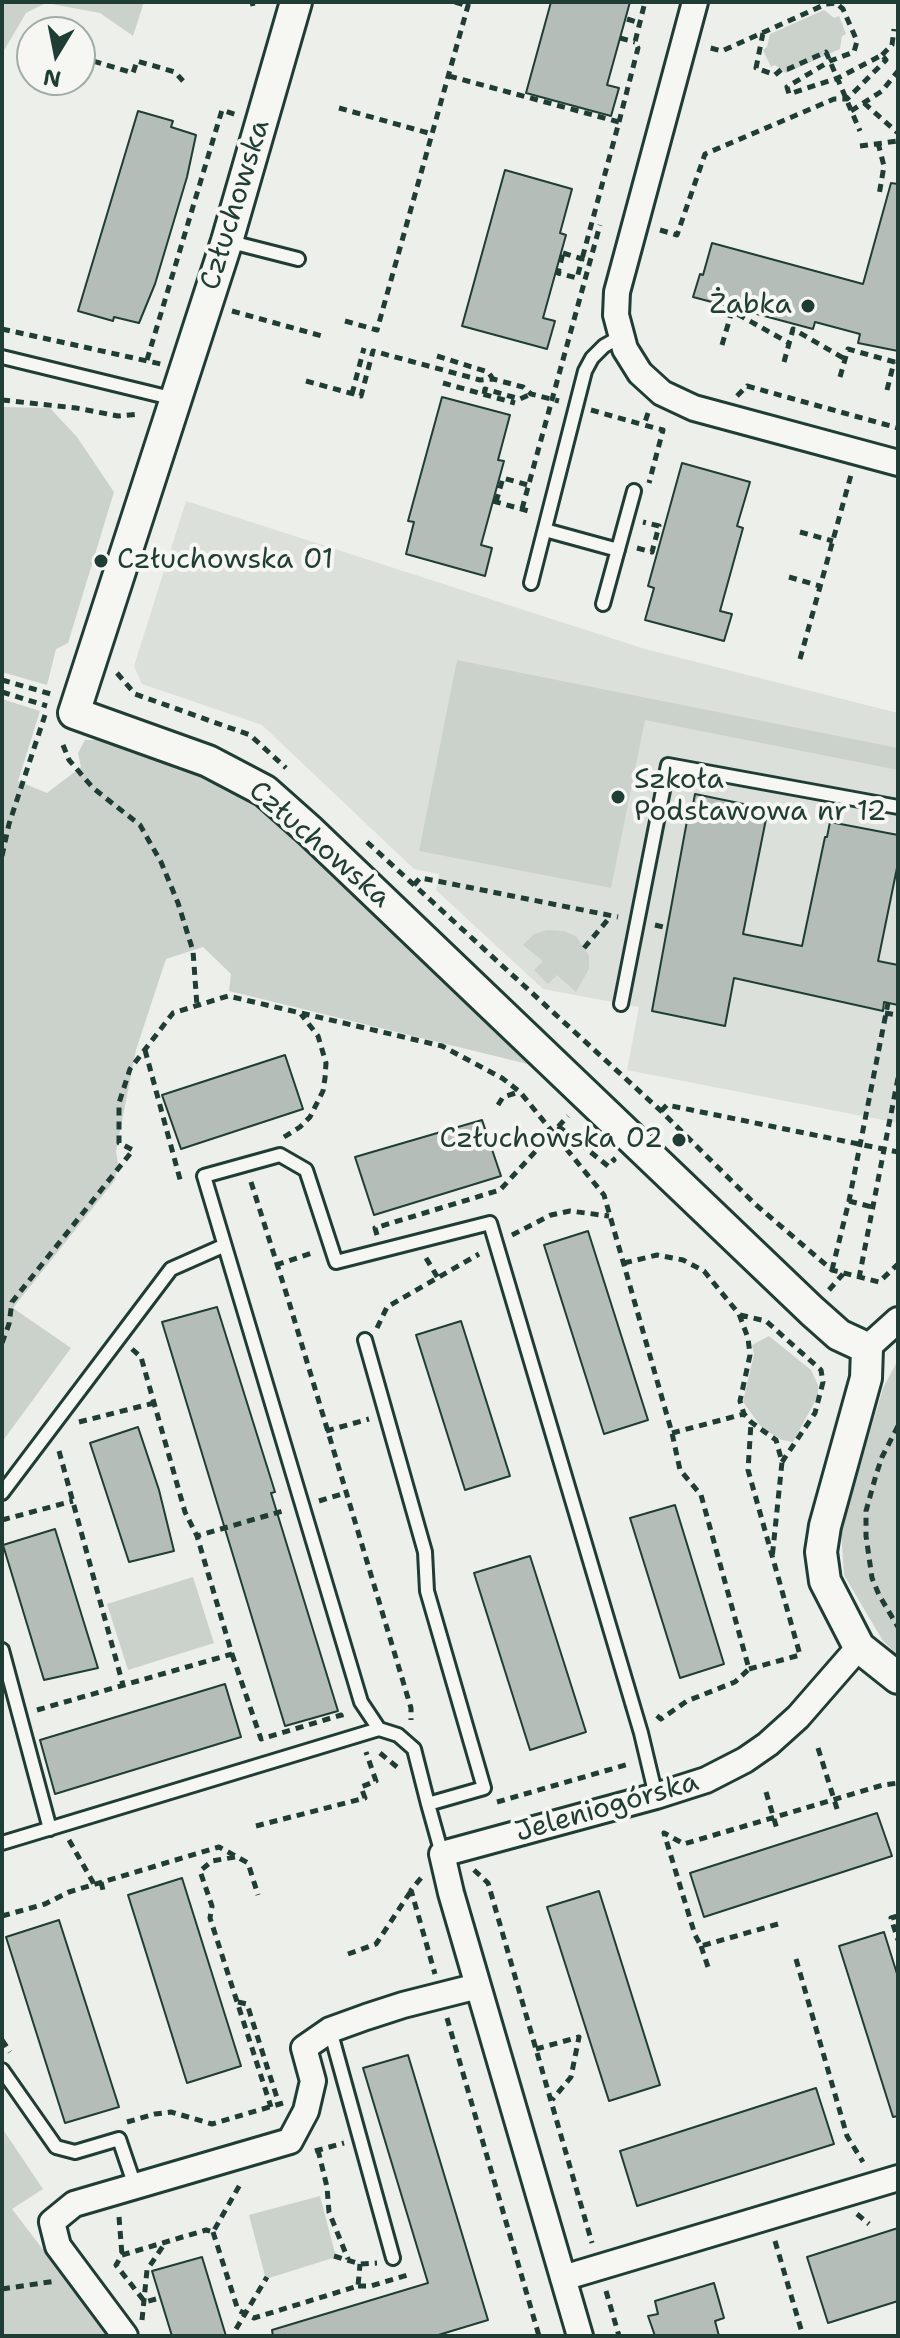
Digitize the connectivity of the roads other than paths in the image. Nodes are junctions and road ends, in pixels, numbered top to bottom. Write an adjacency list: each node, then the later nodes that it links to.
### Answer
1 (296, 2): 3 (street, Człuchowska)
2 (695, 2): 5 (street)
3 (227, 241): 4 (lane); 7 (street, Człuchowska)
4 (298, 259)
5 (620, 337): 8 (street); 10 (lane)
6 (2, 357): 7 (lane)
7 (175, 399): 19 (street, Człuchowska)
8 (898, 463)
9 (634, 491): 11 (lane)
10 (547, 523): 11 (lane); 12 (lane)
11 (618, 550): 13 (lane)
12 (531, 583)
13 (603, 604)
14 (898, 807): 15 (lane)
15 (621, 1004)
16 (223, 1246): 20 (lane); 24 (lane); 25 (lane)
17 (898, 1320): 19 (street)
18 (365, 1340): 26 (lane)
19 (867, 1348): 21 (street)
20 (2, 1493)
21 (859, 1647): 23 (street); 25 (street, Jeleniogórska)
22 (2, 1650): 27 (lane)
23 (898, 1678)
24 (379, 1729): 26 (lane); 27 (lane)
25 (656, 1796): 29 (street, Jeleniogórska)
26 (428, 1804): 29 (lane)
27 (56, 1827): 28 (lane)
28 (2, 1843)
29 (454, 1851): 30 (street)
30 (478, 1986): 31 (street); 36 (street)
31 (330, 2030): 34 (street); 35 (lane)
32 (2, 2070): 34 (lane)
33 (898, 2178): 36 (street)
34 (124, 2189): 37 (street)
35 (393, 2258)
36 (563, 2278): 38 (street)
37 (132, 2332)
38 (574, 2335)

